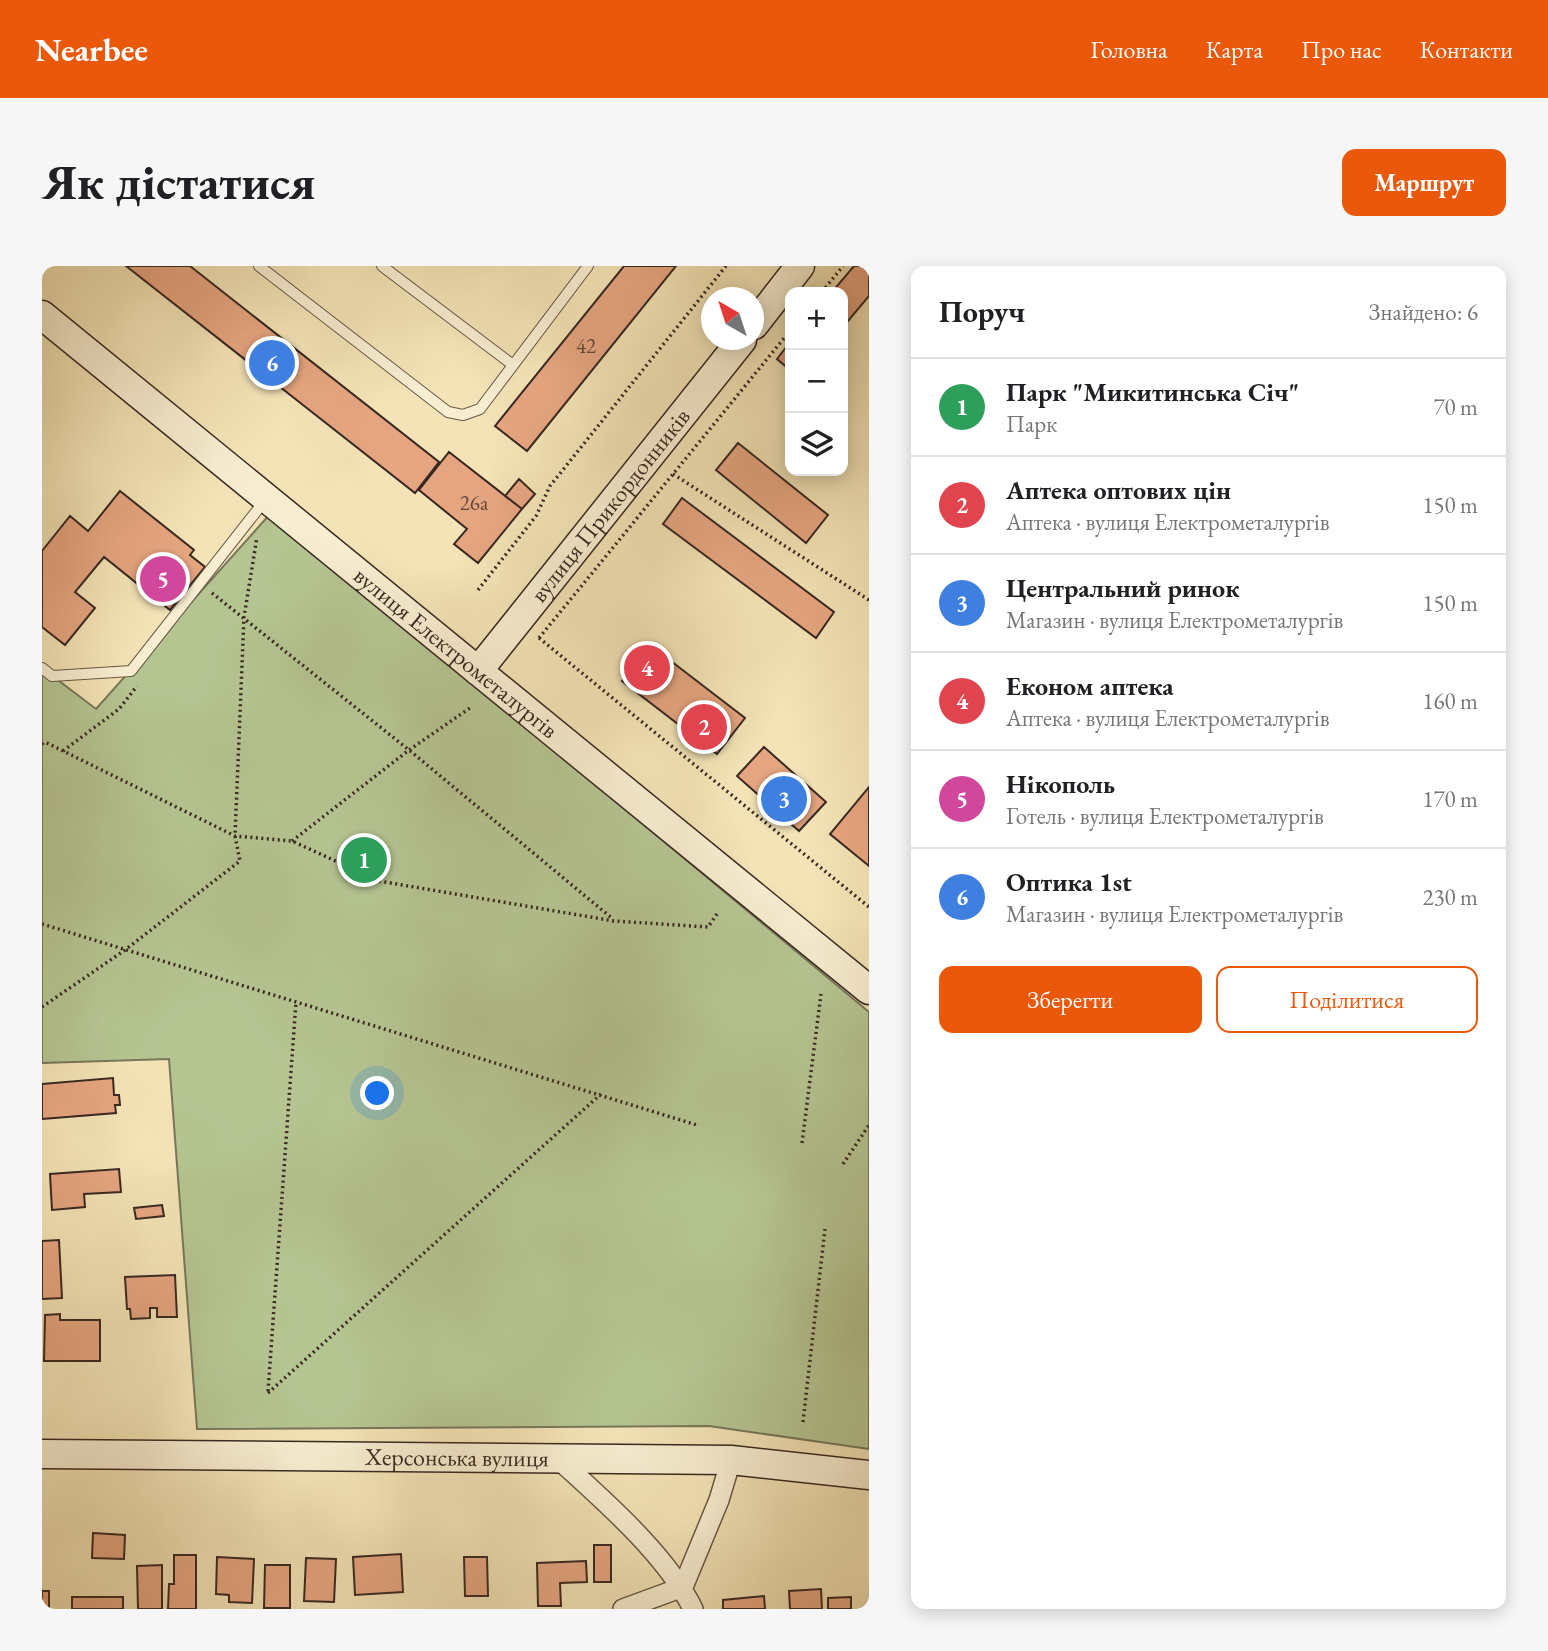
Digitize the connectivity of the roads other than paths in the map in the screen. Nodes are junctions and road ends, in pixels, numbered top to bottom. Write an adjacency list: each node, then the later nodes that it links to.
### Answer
1 (259, 266): 8 (lane)
2 (382, 266): 8 (lane)
3 (588, 266): 8 (lane)
4 (800, 266): 5 (main road)
5 (764, 312)
6 (42, 315): 9 (main road, вулиця Електрометалургів)
7 (734, 350): 11 (main road, вулиця Прикордонників)
8 (513, 365)
9 (267, 499): 10 (lane); 11 (main road, вулиця Електрометалургів)
10 (42, 668)
11 (478, 671): 12 (main road, вулиця Електрометалургів)
12 (869, 990)
13 (42, 1454): 14 (main road, Херсонська вулиця)
14 (557, 1458): 15 (main road, Херсонська вулиця); 17 (street)
15 (731, 1460): 16 (main road, Херсонська вулиця); 17 (street)
16 (869, 1475)
17 (682, 1587): 18 (street); 19 (street)
18 (623, 1609)
19 (693, 1609)

